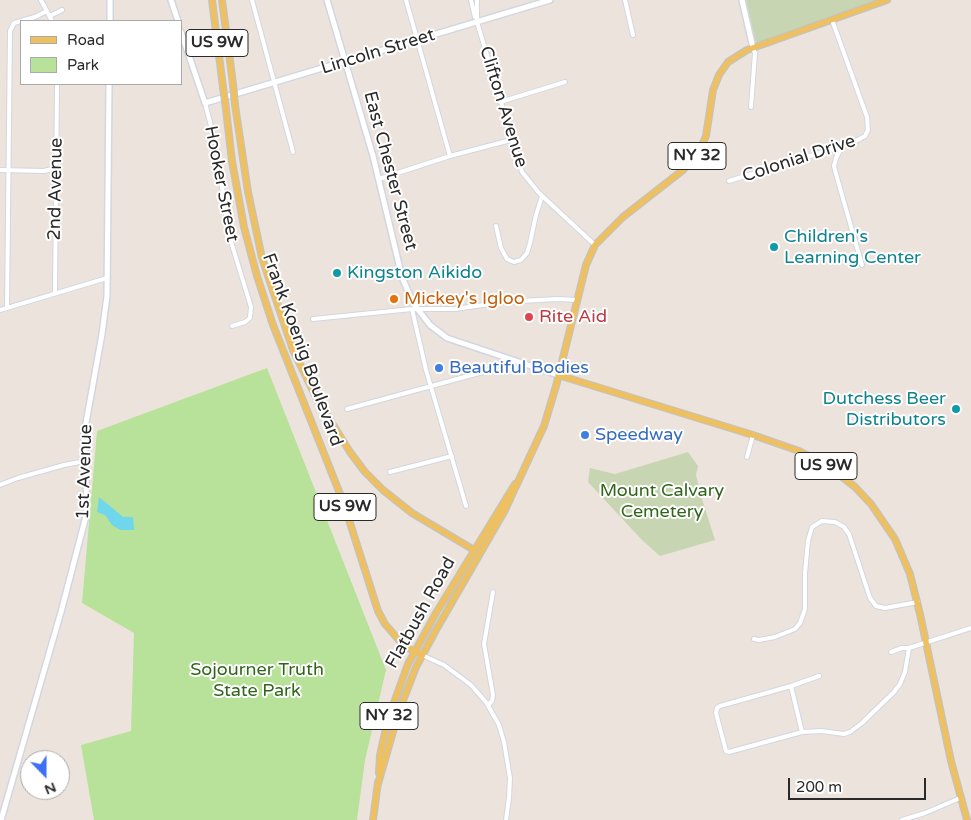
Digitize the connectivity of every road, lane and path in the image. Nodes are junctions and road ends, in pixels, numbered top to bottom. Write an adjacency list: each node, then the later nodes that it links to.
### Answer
1 (41, 0): 16 (street)
2 (110, 0): 19 (street)
3 (171, 0): 20 (street)
4 (212, 0): 77 (main road, Frank Koenig Boulevard / US 9W, bridge)
5 (222, 0): 69 (main road, Frank Koenig Boulevard / US 9W, bridge)
6 (252, 0): 30 (street)
7 (327, 0): 28 (street, East Chester Street)
8 (406, 0): 26 (street)
9 (471, 0): 23 (street)
10 (477, 0): 23 (street, Clifton Avenue)
11 (550, 0): 23 (street, Lincoln Street)
12 (625, 0): 25 (street)
13 (742, 0): 27 (street)
14 (887, 0): 21 (main road, NY 32)
15 (62, 10): 17 (street)
16 (47, 11): 17 (street); 18 (street)
17 (51, 19)
18 (22, 20)
19 (110, 20)
20 (178, 20)
21 (832, 20): 27 (main road, NY 32); 37 (street, Colonial Drive)
22 (20, 21): 42 (street)
23 (477, 22): 26 (street, Lincoln Street); 33 (street, Clifton Avenue)
24 (182, 35): 34 (street, Hooker Street)
25 (633, 35)
26 (417, 41): 28 (street, Lincoln Street); 39 (street)
27 (753, 48): 35 (street); 47 (main road, NY 32)
28 (345, 62): 30 (street, Lincoln Street); 43 (street, East Chester Street)
29 (565, 82): 33 (street)
30 (274, 83): 34 (street, Lincoln Street); 38 (street)
31 (57, 85): 40 (street, 2nd Avenue)
32 (109, 85): 49 (street, 1st Avenue)
33 (500, 102): 36 (street, Clifton Avenue)
34 (204, 103): 56 (street, Hooker Street)
35 (751, 107)
36 (511, 140): 39 (street); 45 (street, Clifton Avenue)
37 (842, 146): 44 (street, Colonial Drive); 48 (street)
38 (293, 152)
39 (450, 156): 43 (street)
40 (56, 168): 42 (street); 50 (street, 2nd Avenue)
41 (0, 170): 42 (street)
42 (8, 170): 52 (street)
43 (379, 179): 53 (street, East Chester Street)
44 (729, 181)
45 (542, 196): 46 (street); 47 (street, Clifton Avenue)
46 (496, 226)
47 (595, 245): 51 (main road, NY 32)
48 (862, 265)
49 (107, 278): 50 (street); 64 (street, 1st Avenue)
50 (54, 293): 52 (street)
51 (578, 300): 53 (street); 58 (main road, NY 32)
52 (7, 308): 54 (street)
53 (414, 309): 55 (street); 57 (street, East Chester Street); 59 (street, East Chester Street)
54 (0, 310)
55 (312, 319)
56 (232, 326)
57 (507, 359): 58 (street, East Chester Street); 59 (street)
58 (558, 375): 61 (main road, US 9W); 65 (main road, Flatbush Road)
59 (431, 387): 60 (street); 62 (street, East Chester Street)
60 (347, 408)
61 (753, 436): 63 (street); 72 (main road, US 9W)
62 (452, 456): 66 (street); 68 (street, East Chester Street)
63 (747, 457)
64 (85, 461): 67 (street); 86 (street, 1st Avenue)
65 (524, 469): 69 (main road, Flatbush Road); 70 (main road, Flatbush Road)
66 (390, 472)
67 (0, 485)
68 (466, 506)
69 (474, 550): 70 (main road); 77 (main road, Flatbush Road / NY 32)
70 (477, 560): 79 (main road, Flatbush Road)
71 (493, 592): 82 (street)
72 (918, 602): 74 (street); 75 (main road, US 9W)
73 (971, 628): 75 (street)
74 (754, 640)
75 (926, 642): 76 (street); 85 (main road, US 9W)
76 (909, 648): 78 (street); 83 (street)
77 (414, 652): 79 (main road, Frank Koenig Boulevard / US 9W); 84 (main road, Flatbush Road / NY 32)
78 (891, 652)
79 (422, 655): 82 (street); 84 (main road, Flatbush Road / NY 32)
80 (819, 676): 81 (street)
81 (791, 686): 83 (street); 83 (street)
82 (488, 705): 88 (street)
83 (802, 732)
84 (378, 784): 87 (main road, Flatbush Road / NY 32)
85 (960, 798): 89 (street); 90 (main road, US 9W)
86 (1, 820)
87 (373, 820)
88 (506, 820)
89 (902, 820)
90 (967, 820)

